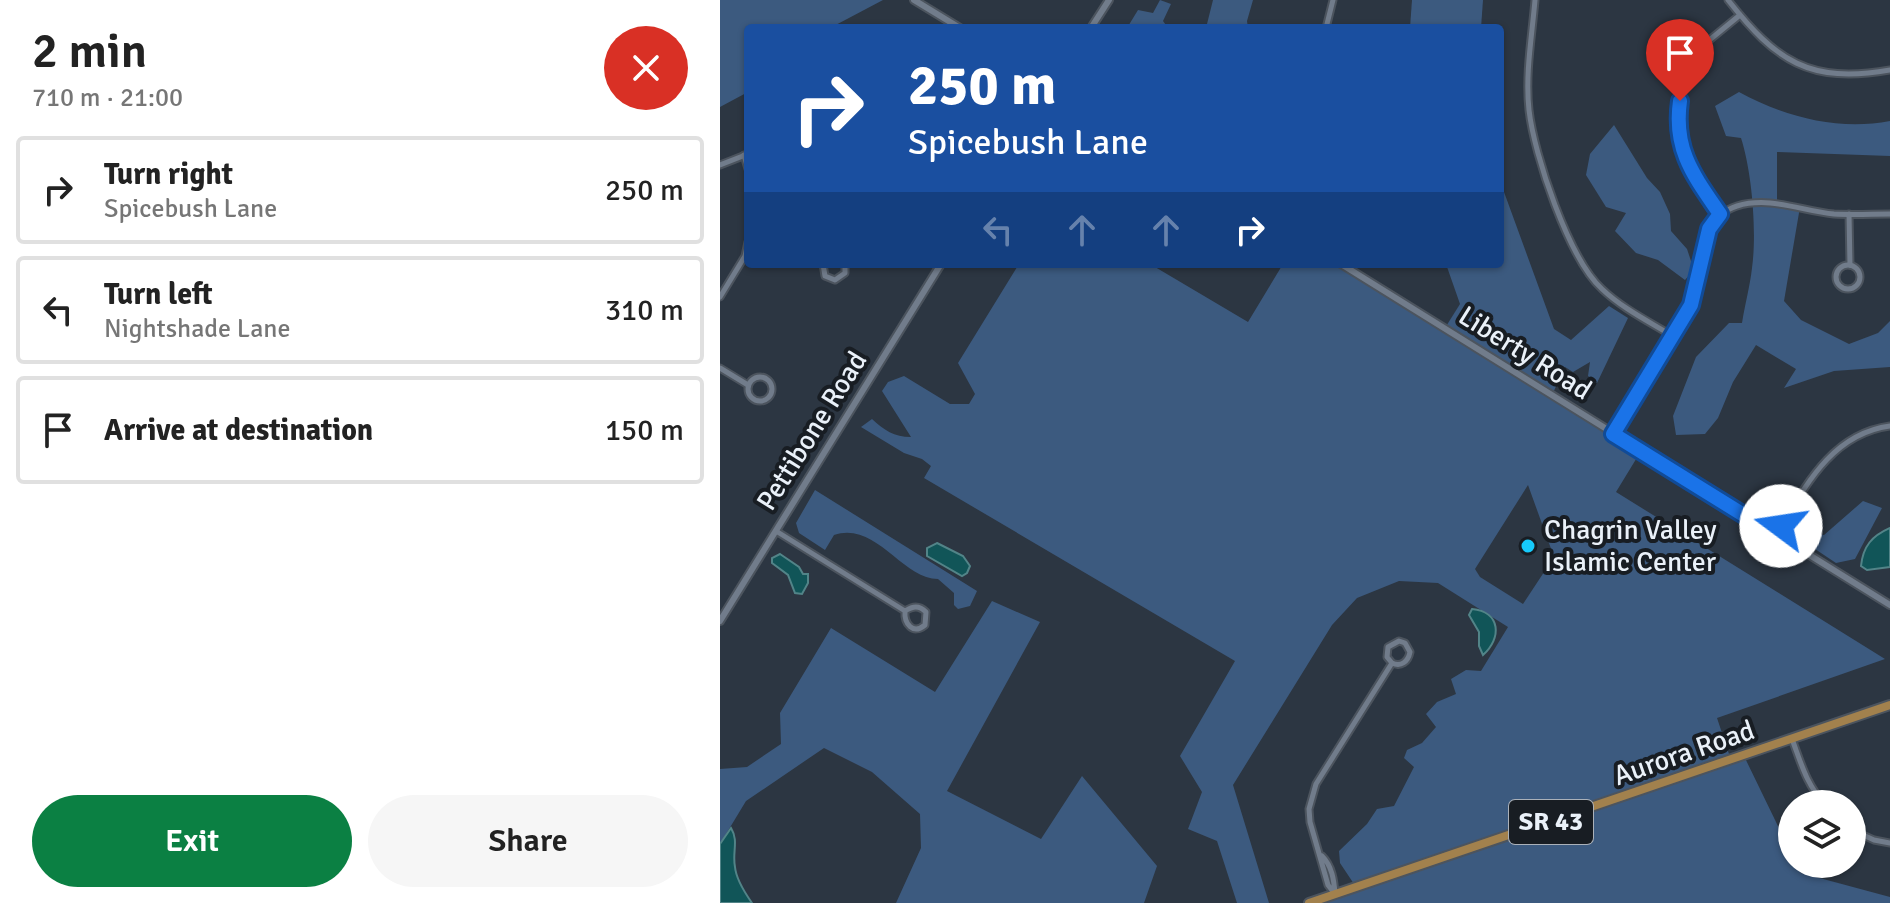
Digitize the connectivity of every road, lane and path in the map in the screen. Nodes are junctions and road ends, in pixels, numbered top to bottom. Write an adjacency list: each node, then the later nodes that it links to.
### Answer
1 (914, 0): 7 (street)
2 (1109, 0): 8 (street)
3 (1333, 0): 9 (street)
4 (1535, 0): 23 (street)
5 (1728, 0): 6 (street)
6 (1740, 15): 10 (street); 13 (street)
7 (953, 24)
8 (1094, 24)
9 (1327, 24)
10 (1890, 70)
11 (744, 155): 12 (street)
12 (720, 165)
13 (1720, 214): 14 (street); 23 (street)
14 (1849, 214): 15 (street); 17 (street)
15 (1890, 214)
16 (744, 258): 22 (street)
17 (1850, 265): 17 (street)
18 (824, 268): 19 (street)
19 (845, 268)
20 (939, 268): 28 (street, Pettibone Road)
21 (1347, 268): 27 (street, Liberty Road)
22 (720, 297)
23 (1674, 337): 27 (street)
24 (720, 368): 25 (street)
25 (748, 385): 25 (street)
26 (1890, 426): 29 (street)
27 (1613, 434): 29 (street, Liberty Road)
28 (776, 531): 31 (street); 32 (street, Pettibone Road)
29 (1776, 535): 30 (street, Liberty Road)
30 (1890, 605)
31 (905, 611): 31 (street)
32 (720, 621)
33 (1392, 663): 33 (street); 39 (street)
34 (1890, 705): 35 (main road, Aurora Road / SR 43)
35 (1792, 739): 36 (street); 39 (main road, Aurora Road / SR 43)
36 (1812, 790)
37 (1866, 836): 38 (street)
38 (1890, 843)
39 (1335, 894): 40 (main road, Aurora Road / SR 43)
40 (1309, 903)

